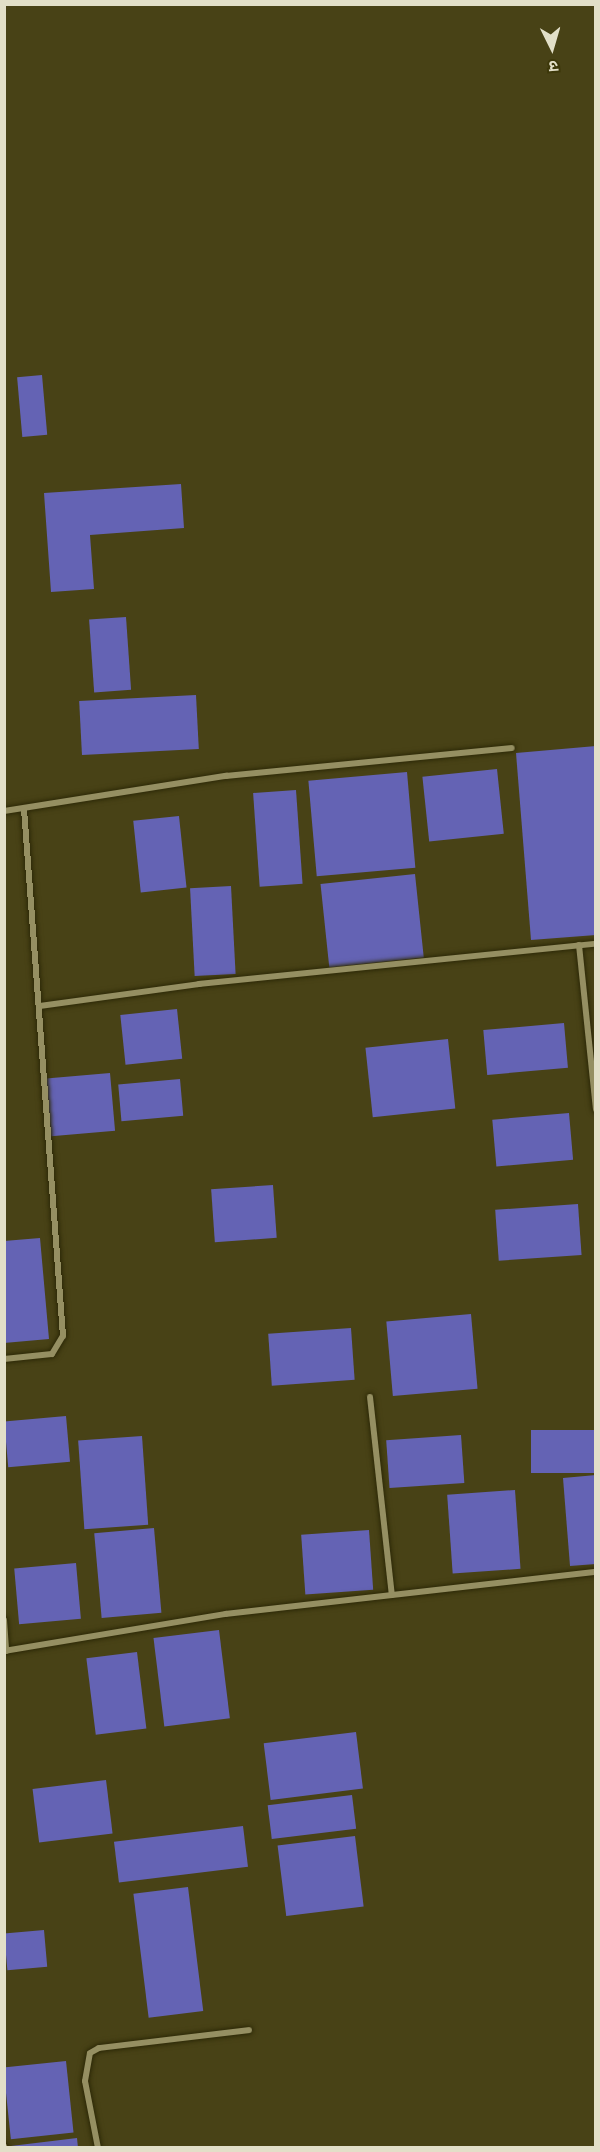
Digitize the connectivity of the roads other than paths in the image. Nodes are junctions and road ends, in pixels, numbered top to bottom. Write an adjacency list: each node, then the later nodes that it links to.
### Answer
1 (512, 748): 2 (street)
2 (24, 809): 3 (street); 6 (street)
3 (4, 811)
4 (596, 944): 5 (street)
5 (579, 945): 6 (street); 7 (street)
6 (39, 1005): 8 (street)
7 (596, 1109)
8 (4, 1359)
9 (370, 1397): 11 (street)
10 (596, 1572): 11 (street)
11 (392, 1595): 13 (street)
12 (4, 1620): 13 (street)
13 (5, 1651)
14 (249, 2030): 15 (street)
15 (98, 2148)

